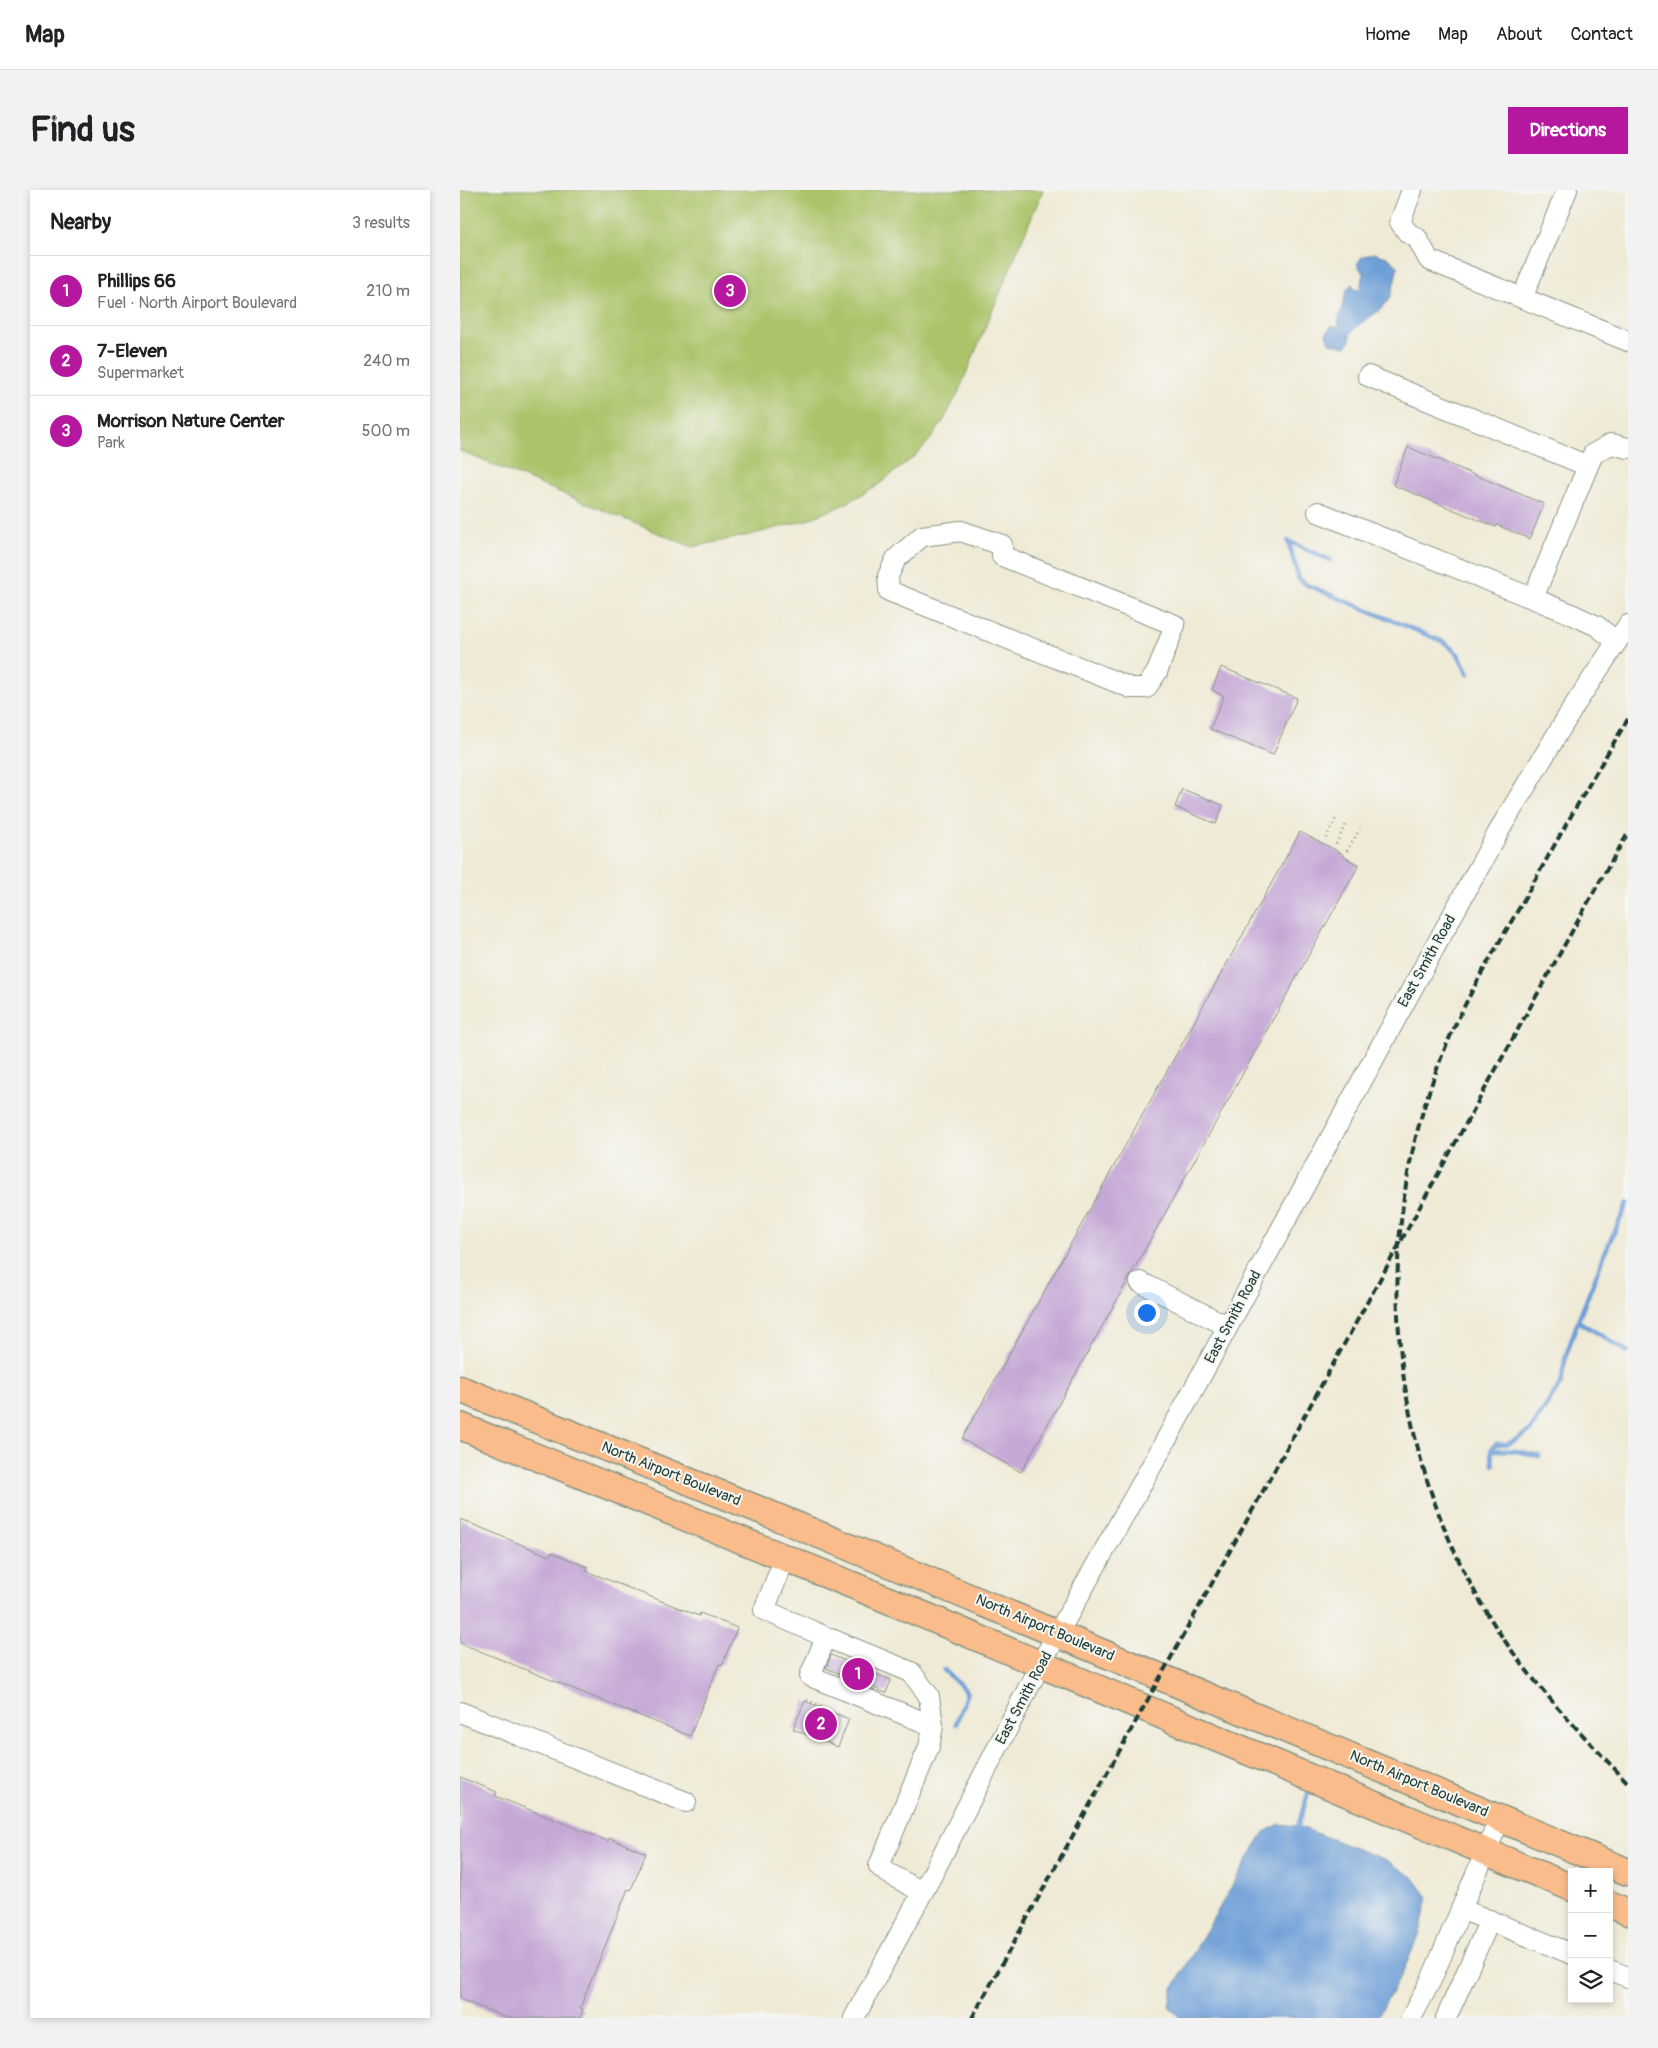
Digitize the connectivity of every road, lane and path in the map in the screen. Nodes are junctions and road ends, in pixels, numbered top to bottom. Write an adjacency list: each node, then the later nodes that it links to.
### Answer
1 (1412, 190): 3 (street)
2 (1567, 190): 3 (street)
3 (1522, 298): 4 (street)
4 (1628, 341)
5 (1368, 376): 7 (street)
6 (1628, 448): 7 (street)
7 (1588, 466): 9 (street)
8 (1318, 512): 9 (street)
9 (1533, 598): 12 (street)
10 (1175, 625): 10 (street)
11 (1628, 625): 12 (street, East Smith Road)
12 (1617, 642): 20 (street, East Smith Road)
13 (1337, 816): 16 (path)
14 (1347, 822): 17 (path)
15 (1360, 829): 18 (path)
16 (1326, 838)
17 (1336, 844)
18 (1347, 851)
19 (1140, 1282): 20 (street)
20 (1227, 1326): 24 (street, East Smith Road)
21 (460, 1389): 24 (main road, North Airport Boulevard)
22 (460, 1426): 23 (main road)
23 (785, 1558): 25 (street); 26 (main road)
24 (1058, 1633): 26 (street, East Smith Road); 32 (main road, North Airport Boulevard)
25 (826, 1637): 30 (street); 30 (street)
26 (1040, 1665): 33 (main road); 36 (street, East Smith Road)
27 (806, 1700): 28 (path)
28 (824, 1707)
29 (460, 1712): 31 (street)
30 (933, 1726): 36 (street)
31 (686, 1802)
32 (1500, 1818): 33 (street); 34 (main road, North Airport Boulevard)
33 (1485, 1852): 35 (main road); 38 (street)
34 (1628, 1872)
35 (1568, 1886)
36 (922, 1892): 44 (street, East Smith Road)
37 (1613, 1906): 39 (main road)
38 (1461, 1909): 40 (street); 45 (street)
39 (1628, 1912)
40 (1490, 1920): 41 (street); 46 (street)
41 (1568, 1952)
42 (1613, 1971): 43 (street)
43 (1628, 1977)
44 (854, 2018)
45 (1411, 2018)
46 (1446, 2018)

